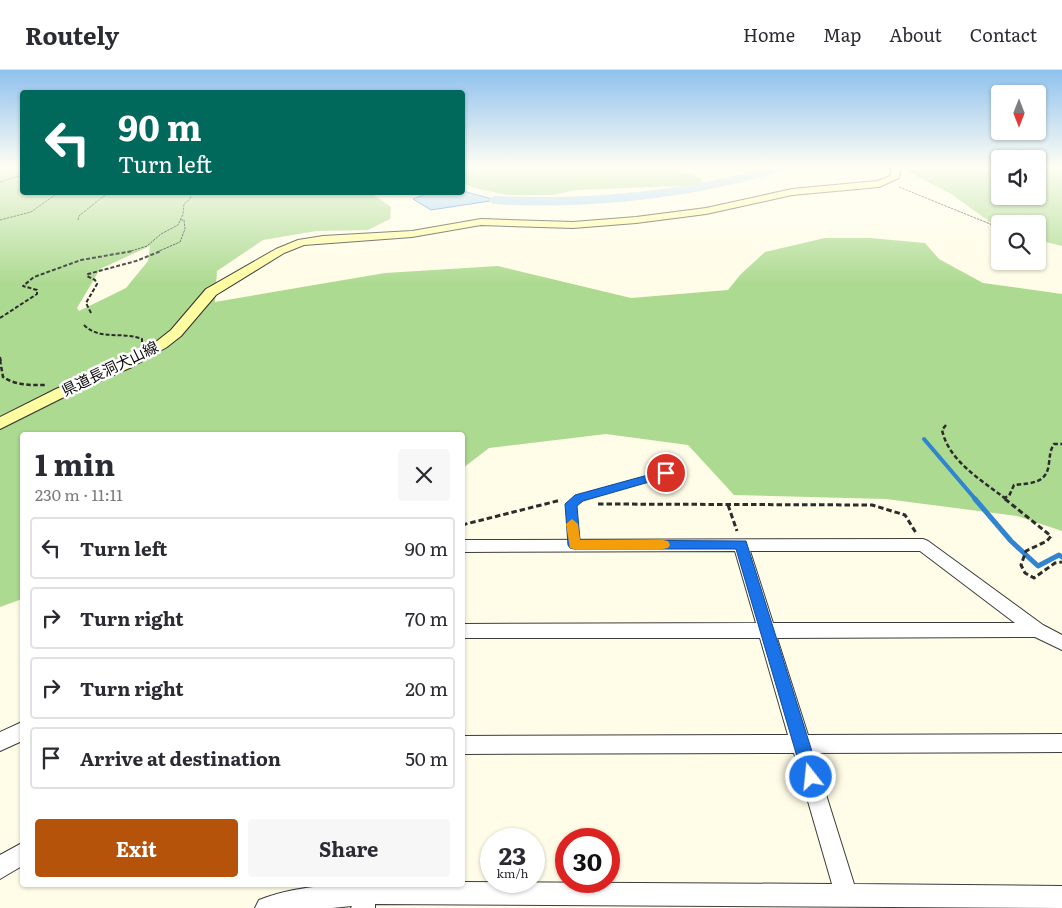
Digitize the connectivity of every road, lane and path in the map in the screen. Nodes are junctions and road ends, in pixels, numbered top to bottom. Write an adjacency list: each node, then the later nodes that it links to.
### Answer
1 (39, 206): 6 (path)
2 (91, 206): 7 (path)
3 (183, 206): 8 (path)
4 (728, 206): 15 (main road, 県道長洞犬山線)
5 (946, 206): 9 (path)
6 (0, 220)
7 (78, 220)
8 (180, 220): 10 (path); 11 (path)
9 (991, 224)
10 (91, 313)
11 (0, 318)
12 (84, 325): 13 (path)
13 (139, 347)
14 (0, 358): 15 (path)
15 (62, 392): 16 (main road, 県道長洞犬山線)
16 (0, 424)
17 (946, 425): 20 (path)
18 (1062, 444): 20 (path)
19 (666, 473): 21 (lane)
20 (1003, 498): 28 (path)
21 (571, 504): 22 (path); 23 (path); 24 (lane)
22 (728, 505): 25 (path); 26 (path)
23 (465, 524)
24 (574, 545): 25 (street); 27 (street)
25 (741, 545): 26 (street); 29 (street)
26 (923, 545): 30 (street)
27 (465, 546)
28 (1062, 562)
29 (766, 630): 30 (street); 31 (street); 35 (street)
30 (1037, 630): 32 (street)
31 (465, 631)
32 (1062, 644)
33 (20, 732): 34 (street)
34 (0, 742)
35 (801, 742): 36 (street); 37 (street); 42 (street)
36 (1062, 743)
37 (465, 745)
38 (20, 855): 39 (street)
39 (0, 868)
40 (365, 895): 42 (street); 43 (street)
41 (1062, 897): 42 (street)
42 (848, 903)
43 (267, 908)

